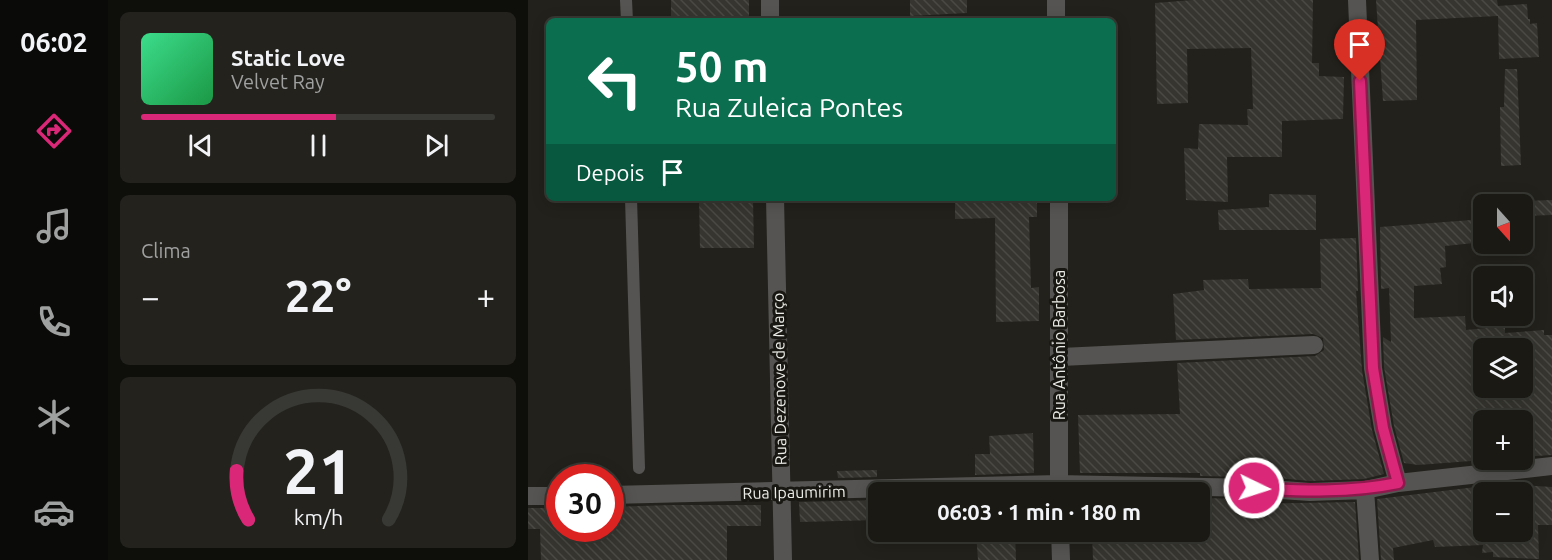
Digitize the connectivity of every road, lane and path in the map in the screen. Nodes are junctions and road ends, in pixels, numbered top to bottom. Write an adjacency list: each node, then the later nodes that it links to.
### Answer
1 (626, 0): 5 (lane)
2 (770, 0): 6 (street)
3 (1056, 0): 7 (street)
4 (1357, 0): 16 (street)
5 (627, 18)
6 (771, 18)
7 (1056, 18)
8 (631, 201): 14 (lane)
9 (775, 201): 20 (street, Rua Dezenove de Março)
10 (1059, 201): 12 (street, Rua Antônio Barbosa)
11 (1314, 345): 12 (street)
12 (1060, 357): 15 (street, Rua Antônio Barbosa)
13 (1552, 466): 16 (street, Rua Ipaumirim)
14 (639, 468)
15 (1059, 482)
16 (1398, 483): 18 (street, Rua Ipaumirim)
17 (1210, 488): 18 (street, Rua Ipaumirim)
18 (1365, 490): 27 (street)
19 (868, 491): 20 (street, Rua Ipaumirim)
20 (782, 492): 21 (street, Rua Ipaumirim); 25 (street, Rua Dezenove de Março)
21 (624, 495)
22 (528, 496): 23 (street)
23 (546, 496)
24 (1060, 542): 26 (street)
25 (783, 560)
26 (1061, 560)
27 (1370, 560)

